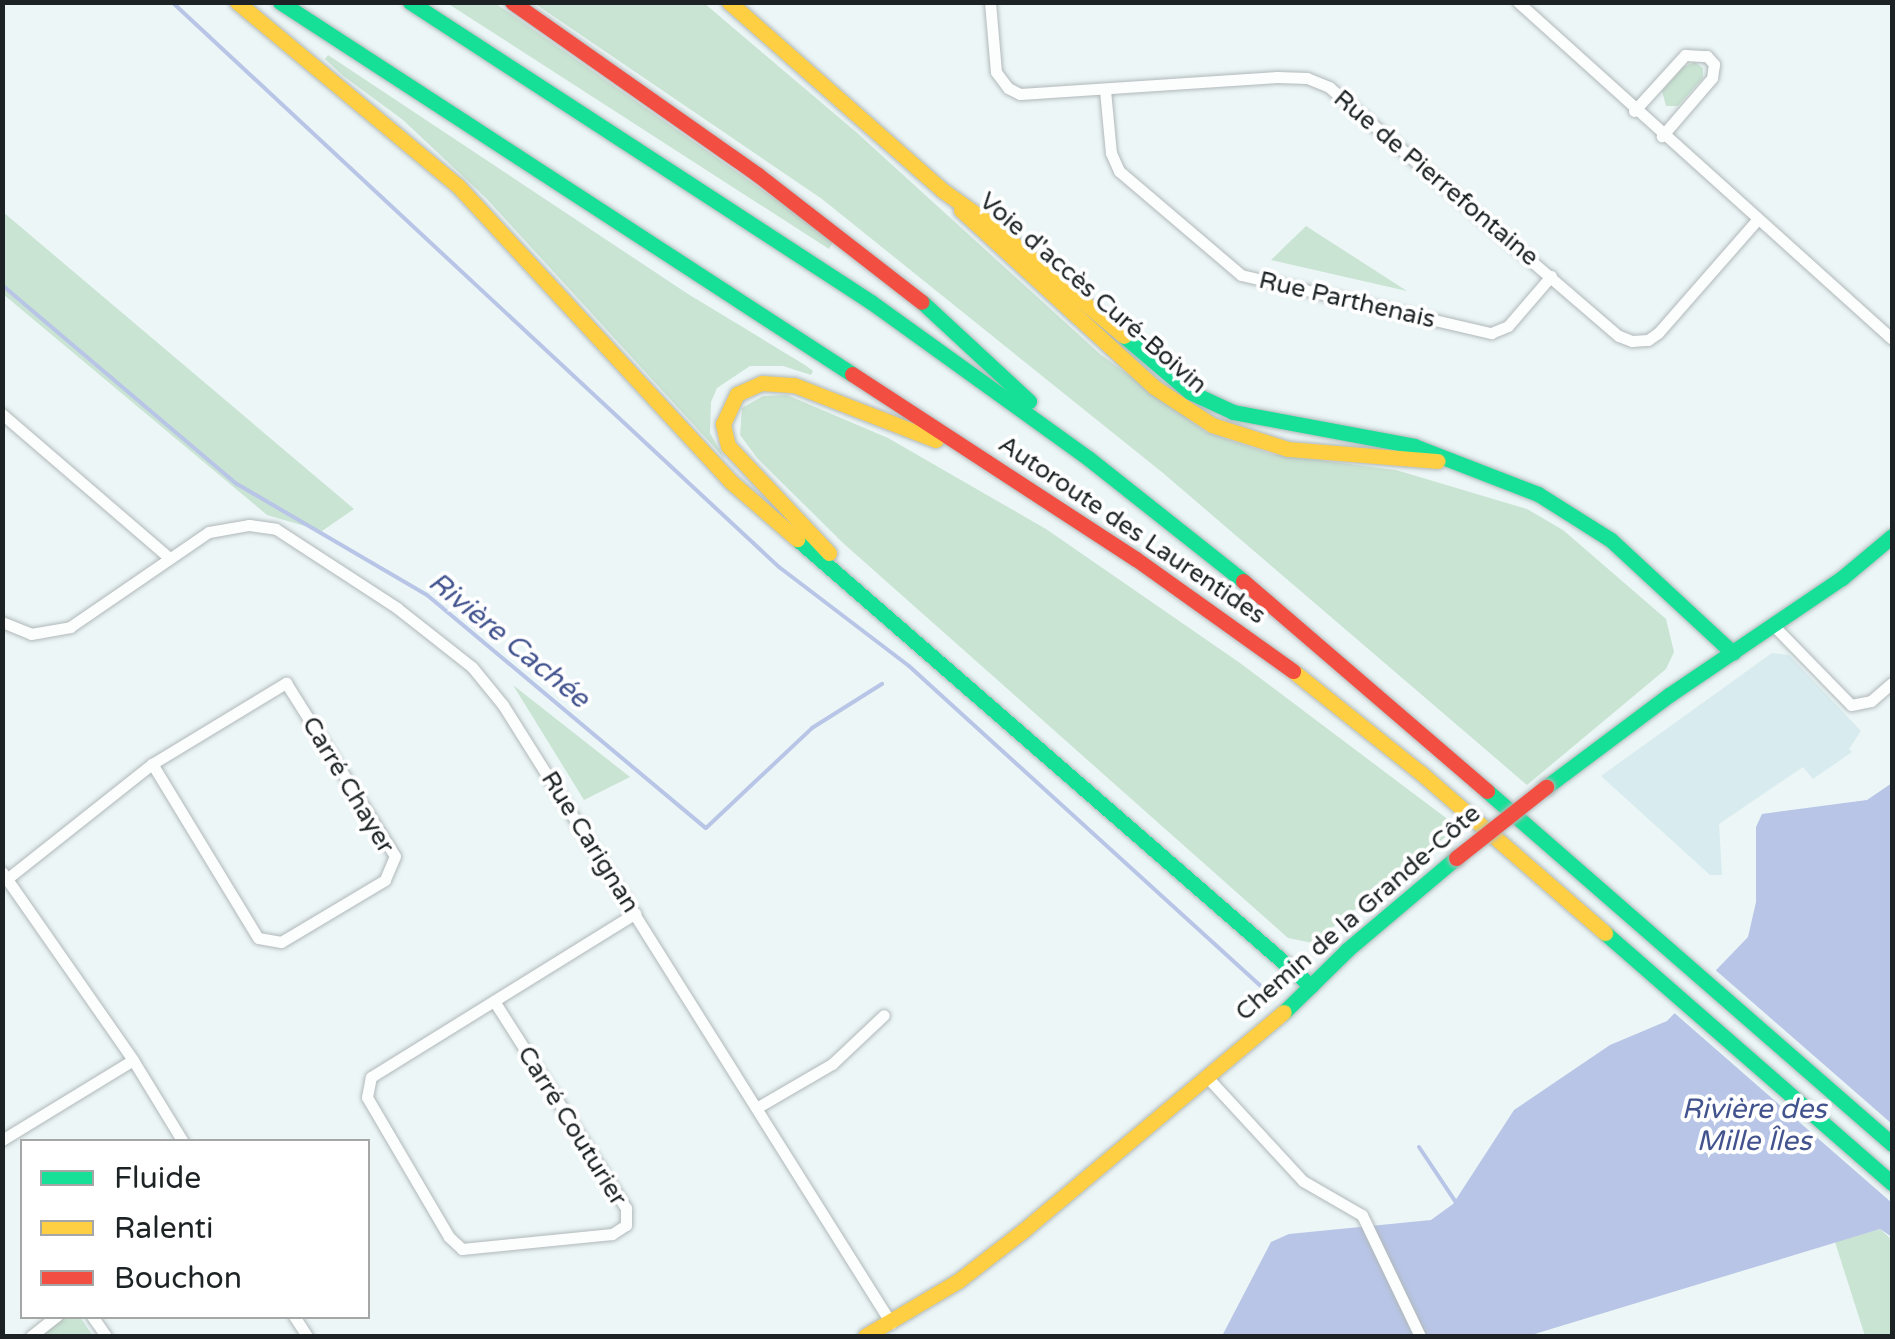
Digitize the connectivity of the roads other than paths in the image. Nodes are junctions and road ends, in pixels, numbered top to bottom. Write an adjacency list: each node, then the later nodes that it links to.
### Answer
1 (237, 2): 24 (main road)
2 (280, 2): 16 (main road, Autoroute des Laurentides)
3 (410, 2): 17 (main road, Autoroute des Laurentides)
4 (512, 2): 17 (main road)
5 (729, 2): 11 (main road, Voie d'accès Curé-Boivin)
6 (990, 2): 8 (street, Rue de Pierrefontaine)
7 (1518, 2): 9 (street)
8 (1105, 90): 13 (street, Rue de Pierrefontaine); 13 (street, Rue Parthenais)
9 (1634, 110): 10 (street); 10 (street)
10 (1662, 136): 12 (street)
11 (942, 190): 18 (main road, Voie d'accès Curé-Boivin); 18 (main road, Voie d'accès Curé-Boivin)
12 (1757, 220): 13 (street, Rue de Pierrefontaine); 14 (street)
13 (1550, 276)
14 (1892, 339)
15 (2, 414): 20 (street)
16 (980, 457): 24 (main road); 38 (main road, Autoroute des Laurentides)
17 (1088, 458): 37 (main road, Autoroute des Laurentides)
18 (1452, 462): 23 (main road, Voie d'accès Curé-Boivin)
19 (1892, 536): 22 (main road, Chemin de la Grande-Côte)
20 (168, 557): 21 (street, Rue Carignan); 28 (street, Rue Carignan)
21 (2, 622)
22 (1774, 626): 23 (main road, Chemin de la Grande-Côte); 25 (street)
23 (1734, 652): 29 (main road, Chemin de la Grande-Côte, bridge)
24 (944, 666): 29 (main road)
25 (1892, 683)
26 (152, 764): 26 (street, Carré Chayer); 27 (street, Carré Chayer)
27 (5, 875): 32 (street)
28 (634, 912): 30 (street, Carré Couturier); 34 (street, Rue Carignan)
29 (1311, 986): 33 (main road, Chemin de la Grande-Côte)
30 (494, 1001): 30 (street, Carré Couturier)
31 (884, 1016): 34 (street)
32 (133, 1060): 35 (street); 36 (street)
33 (1207, 1077): 40 (main road, Chemin de la Grande-Côte); 43 (street)
34 (758, 1107): 40 (street, Rue Carignan)
35 (181, 1139)
36 (2, 1140)
37 (1892, 1144)
38 (1892, 1183)
39 (53, 1319): 41 (street)
40 (891, 1322): 42 (main road, Chemin de la Grande-Côte)
41 (31, 1336)
42 (864, 1336)
43 (1420, 1336)

